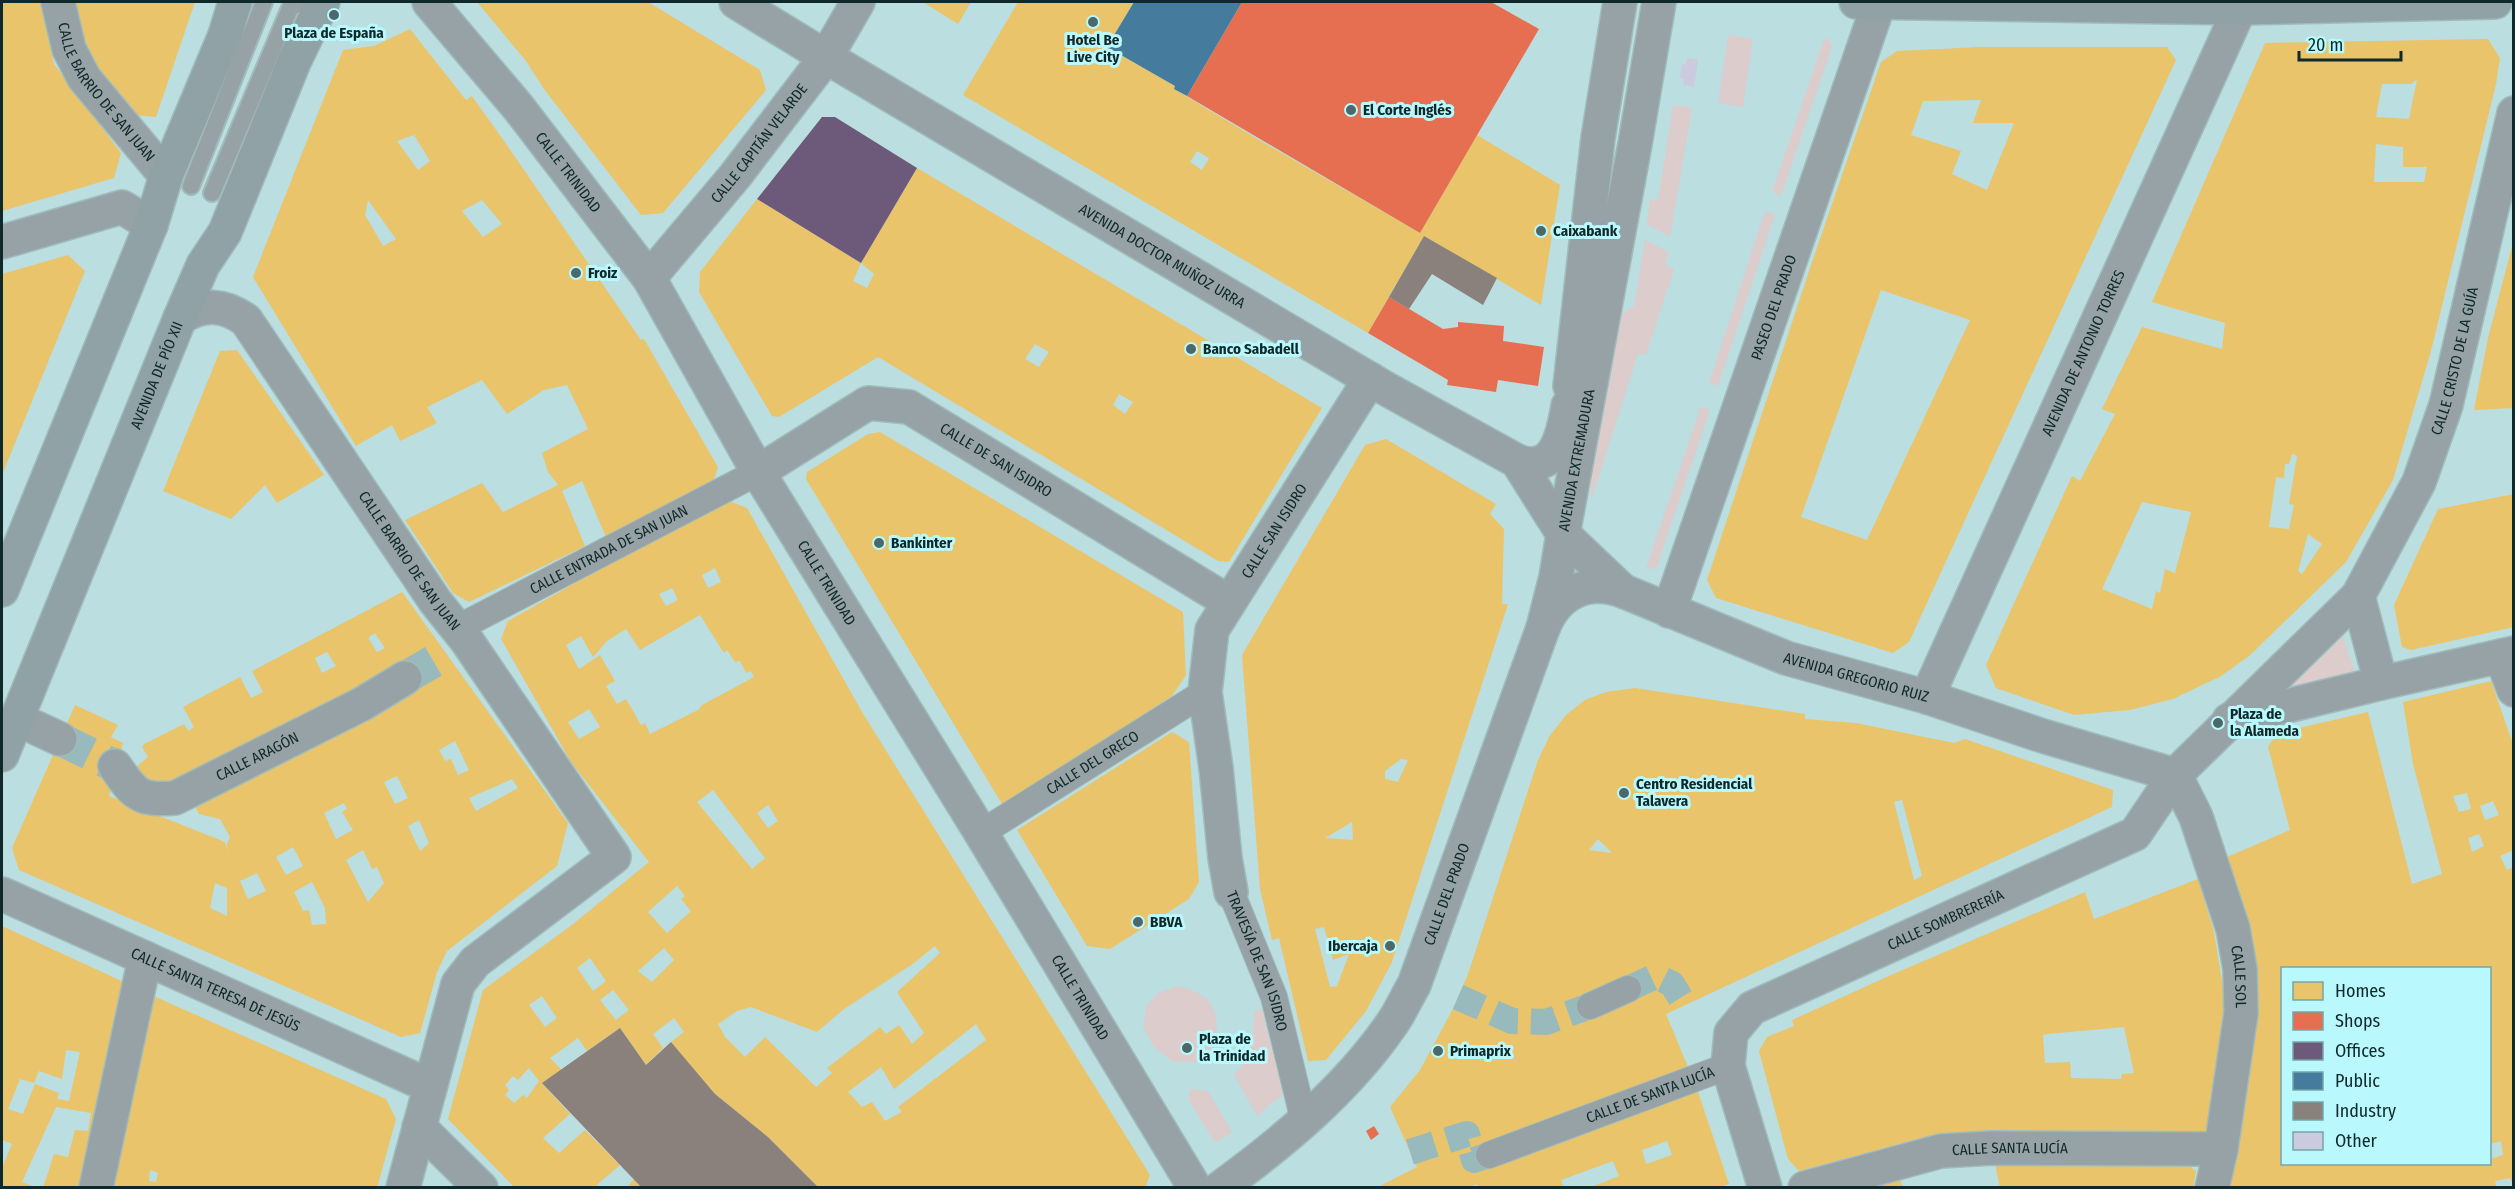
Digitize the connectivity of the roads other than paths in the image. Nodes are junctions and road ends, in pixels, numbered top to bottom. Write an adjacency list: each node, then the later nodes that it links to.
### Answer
1 (58, 2): 16 (street, CALLE BARRIO DE SAN JUAN)
2 (235, 2): 16 (main road)
3 (264, 2): 16 (lane)
4 (301, 2): 17 (lane)
5 (323, 2): 21 (main road, AVENIDA DE PÍO XII)
6 (429, 2): 20 (street, CALLE TRINIDAD)
7 (736, 2): 14 (street, AVENIDA DOCTOR MUÑOZ URRA)
8 (858, 2): 14 (street, CALLE CAPITÁN VELARDE)
9 (1620, 2): 23 (street, AVENIDA EXTREMADURA)
10 (1659, 2): 26 (street, AVENIDA EXTREMADURA)
11 (1867, 2): 13 (main road); 31 (street, PASEO DEL PRADO)
12 (2495, 2): 13 (main road)
13 (2240, 8): 39 (street, AVENIDA DE ANTONIO TORRES)
14 (826, 57): 20 (street, CALLE CAPITÁN VELARDE); 22 (street, AVENIDA DOCTOR MUÑOZ URRA)
15 (2514, 113): 29 (street, CALLE CRISTO DE LA GUÍA)
16 (178, 181): 18 (main road)
17 (212, 193)
18 (151, 225): 19 (street); 27 (main road)
19 (2, 242)
20 (648, 278): 25 (street, CALLE TRINIDAD)
21 (180, 318): 33 (street, CALLE BARRIO DE SAN JUAN); 40 (main road, AVENIDA DE PÍO XII)
22 (1370, 379): 24 (street, AVENIDA DOCTOR MUÑOZ URRA); 30 (street, CALLE SAN ISIDRO)
23 (1569, 399): 24 (street); 26 (street, AVENIDA EXTREMADURA)
24 (1517, 460): 26 (street, AVENIDA DOCTOR MUÑOZ URRA)
25 (758, 472): 30 (street, CALLE DE SAN ISIDRO); 33 (street, CALLE ENTRADA DE SAN JUAN); 46 (street, CALLE TRINIDAD)
26 (1563, 534): 28 (street, AVENIDA GREGORIO RUIZ); 32 (street, CALLE DEL PRADO)
27 (2, 590)
28 (1623, 591): 31 (street, AVENIDA GREGORIO RUIZ); 32 (street)
29 (2358, 596): 36 (street); 41 (street)
30 (1229, 602): 38 (street, CALLE SAN ISIDRO)
31 (1669, 611): 39 (street, AVENIDA GREGORIO RUIZ)
32 (1543, 628): 54 (street, CALLE DEL PRADO)
33 (457, 641): 53 (street, CALLE BARRIO DE SAN JUAN)
34 (2507, 654): 36 (street); 37 (street)
35 (405, 678): 44 (street, CALLE ARAGÓN)
36 (2381, 683): 41 (street)
37 (2514, 690)
38 (1205, 692): 46 (street, CALLE DEL GRECO); 47 (street, TRAVESÍA DE SAN ISIDRO)
39 (1927, 696): 45 (street, AVENIDA GREGORIO RUIZ)
40 (17, 719): 42 (street); 43 (main road, AVENIDA DE PÍO XII)
41 (2229, 720): 45 (street)
42 (60, 739)
43 (2, 755)
44 (115, 766)
45 (2175, 775): 52 (street, CALLE SOMBRERERÍA); 56 (street, CALLE SOL)
46 (981, 833): 61 (street, CALLE TRINIDAD)
47 (1231, 892): 54 (street, TRAVESÍA DE SAN ISIDRO)
48 (2, 894): 49 (street, CALLE SANTA TERESA DE JESÚS)
49 (145, 958): 53 (street, CALLE SANTA TERESA DE JESÚS); 58 (street)
50 (1628, 989): 51 (street)
51 (1590, 1006)
52 (1728, 1066): 57 (street, CALLE DE SANTA LUCÍA); 63 (street, CALLE DE SANTA LUCÍA)
53 (430, 1086): 55 (street)
54 (1304, 1121): 62 (street, CALLE DEL PRADO)
55 (419, 1127): 59 (street); 60 (street)
56 (2221, 1149): 64 (street, CALLE SANTA LUCÍA); 65 (street, CALLE SOL)
57 (1489, 1155)
58 (96, 1188)
59 (403, 1188)
60 (481, 1188)
61 (1195, 1188)
62 (1220, 1188)
63 (1765, 1188)
64 (1805, 1188)
65 (2212, 1188)

